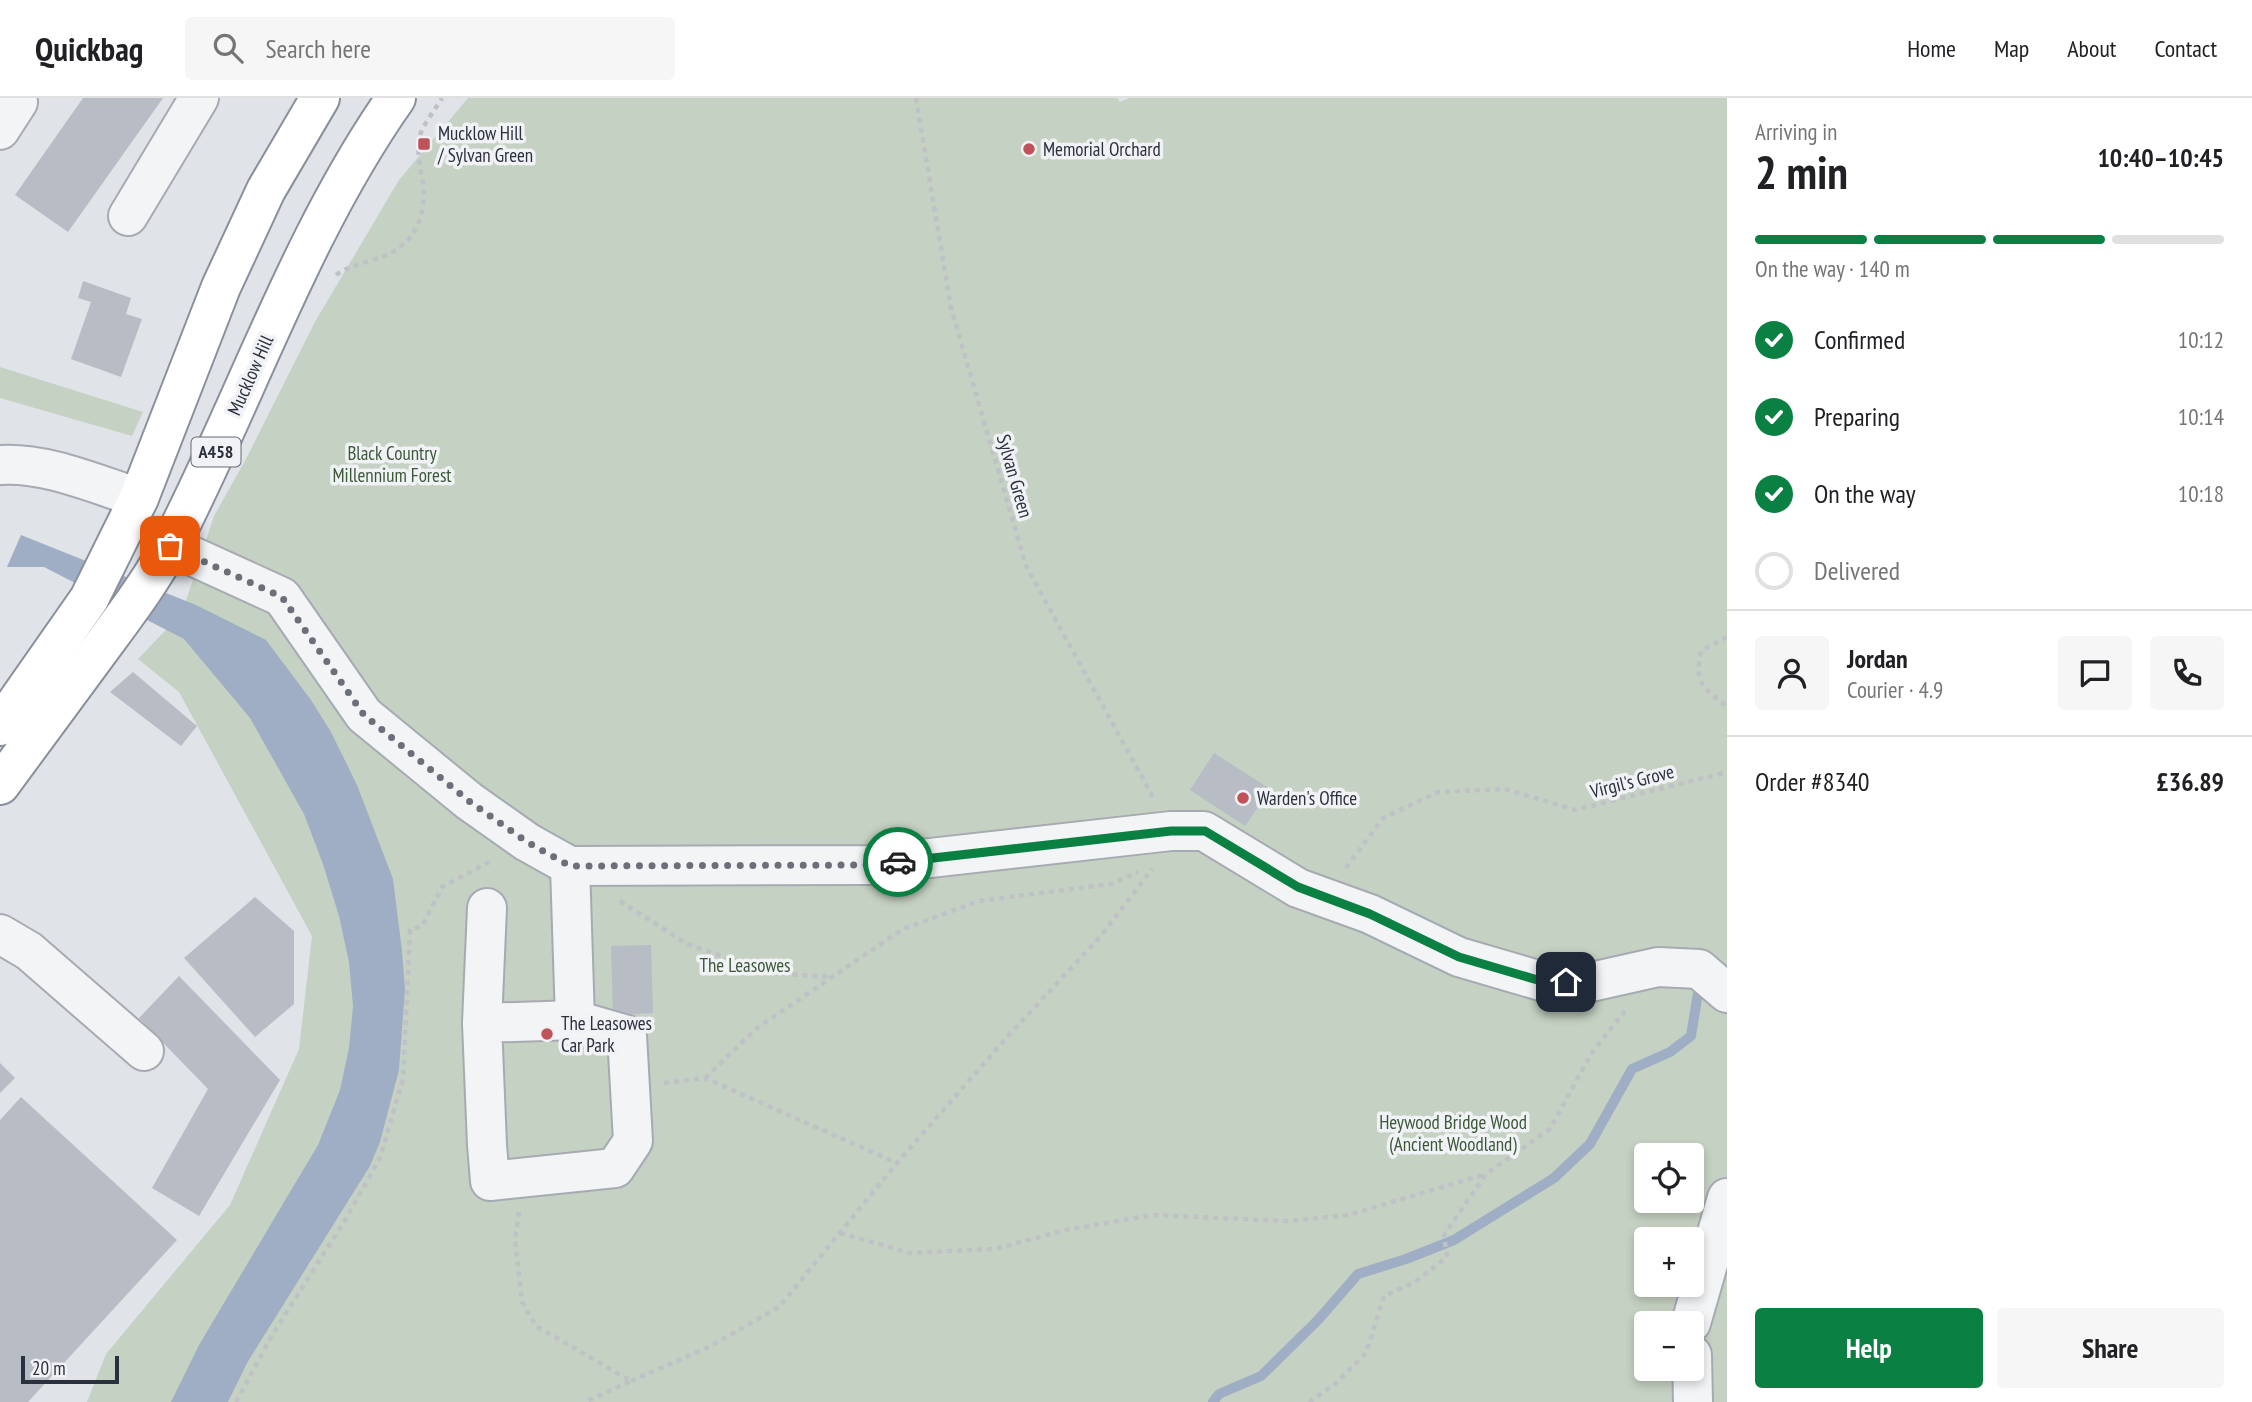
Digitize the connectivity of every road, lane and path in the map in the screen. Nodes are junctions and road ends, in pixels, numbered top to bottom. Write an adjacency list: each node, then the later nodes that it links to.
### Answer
1 (199, 98): 6 (lane)
2 (320, 98): 9 (highway, A458)
3 (396, 98): 10 (highway, Mucklow Hill / A458)
4 (442, 98): 7 (path)
5 (916, 98): 16 (path, Sylvan Green)
6 (128, 216)
7 (333, 277)
8 (0, 464): 9 (lane)
9 (139, 498): 13 (highway, A458)
10 (170, 546): 15 (highway, Mucklow Hill / A458); 17 (lane)
11 (1727, 637): 12 (path)
12 (1727, 706)
13 (0, 726)
14 (1727, 772): 19 (path, Virgil's Grove)
15 (0, 785)
16 (1171, 831): 18 (lane); 19 (lane)
17 (527, 842): 18 (lane); 39 (path)
18 (570, 866): 26 (lane)
19 (1324, 897): 23 (lane)
20 (619, 901): 24 (path)
21 (487, 908): 27 (lane)
22 (0, 934): 28 (lane)
23 (1658, 967): 25 (lane); 32 (path)
24 (833, 977): 29 (path); 31 (path)
25 (1713, 981)
26 (575, 1020): 27 (lane); 27 (lane)
27 (482, 1023)
28 (144, 1051)
29 (705, 1078): 30 (path); 31 (path)
30 (657, 1084)
31 (897, 1163): 34 (path)
32 (1486, 1174): 34 (path); 41 (path)
33 (1727, 1198): 36 (lane)
34 (840, 1233): 37 (path)
35 (514, 1239): 37 (path)
36 (1694, 1311)
37 (631, 1381): 40 (path)
38 (1693, 1381): 42 (lane)
39 (236, 1402)
40 (584, 1402)
41 (1309, 1402)
42 (1693, 1402)

